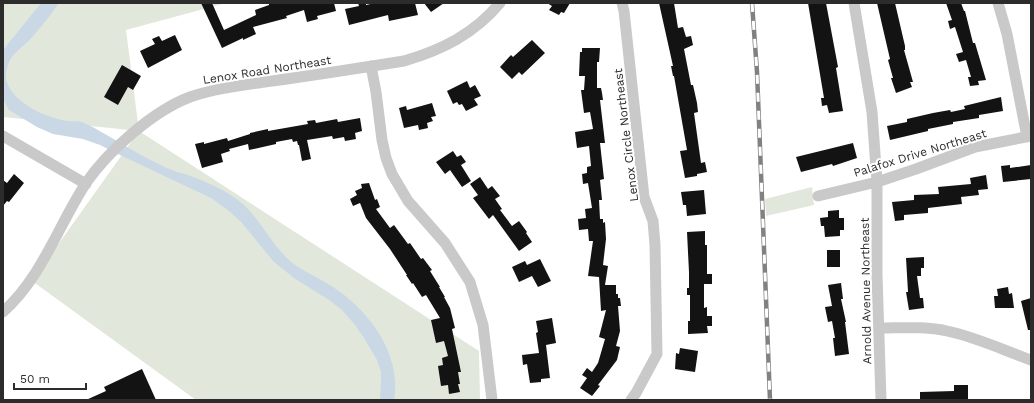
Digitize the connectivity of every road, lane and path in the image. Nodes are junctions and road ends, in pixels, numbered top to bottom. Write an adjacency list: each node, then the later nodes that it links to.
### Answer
1 (500, 3): 5 (street, Lenox Road Northeast)
2 (622, 3): 15 (street, Lenox Circle Northeast)
3 (854, 3): 8 (street, Arnold Avenue Northeast)
4 (998, 3): 7 (street)
5 (371, 66): 9 (street, Lenox Road Northeast); 14 (street)
6 (3, 136): 9 (street)
7 (1029, 136): 8 (street, Palafox Drive Northeast)
8 (877, 182): 10 (street, Palafox Drive Northeast); 12 (street, Arnold Avenue Northeast)
9 (86, 184): 11 (street, Lenox Road Northeast)
10 (818, 196)
11 (3, 312)
12 (879, 328): 13 (street); 16 (street, Arnold Avenue Northeast)
13 (1031, 360)
14 (492, 400)
15 (631, 400)
16 (881, 400)

